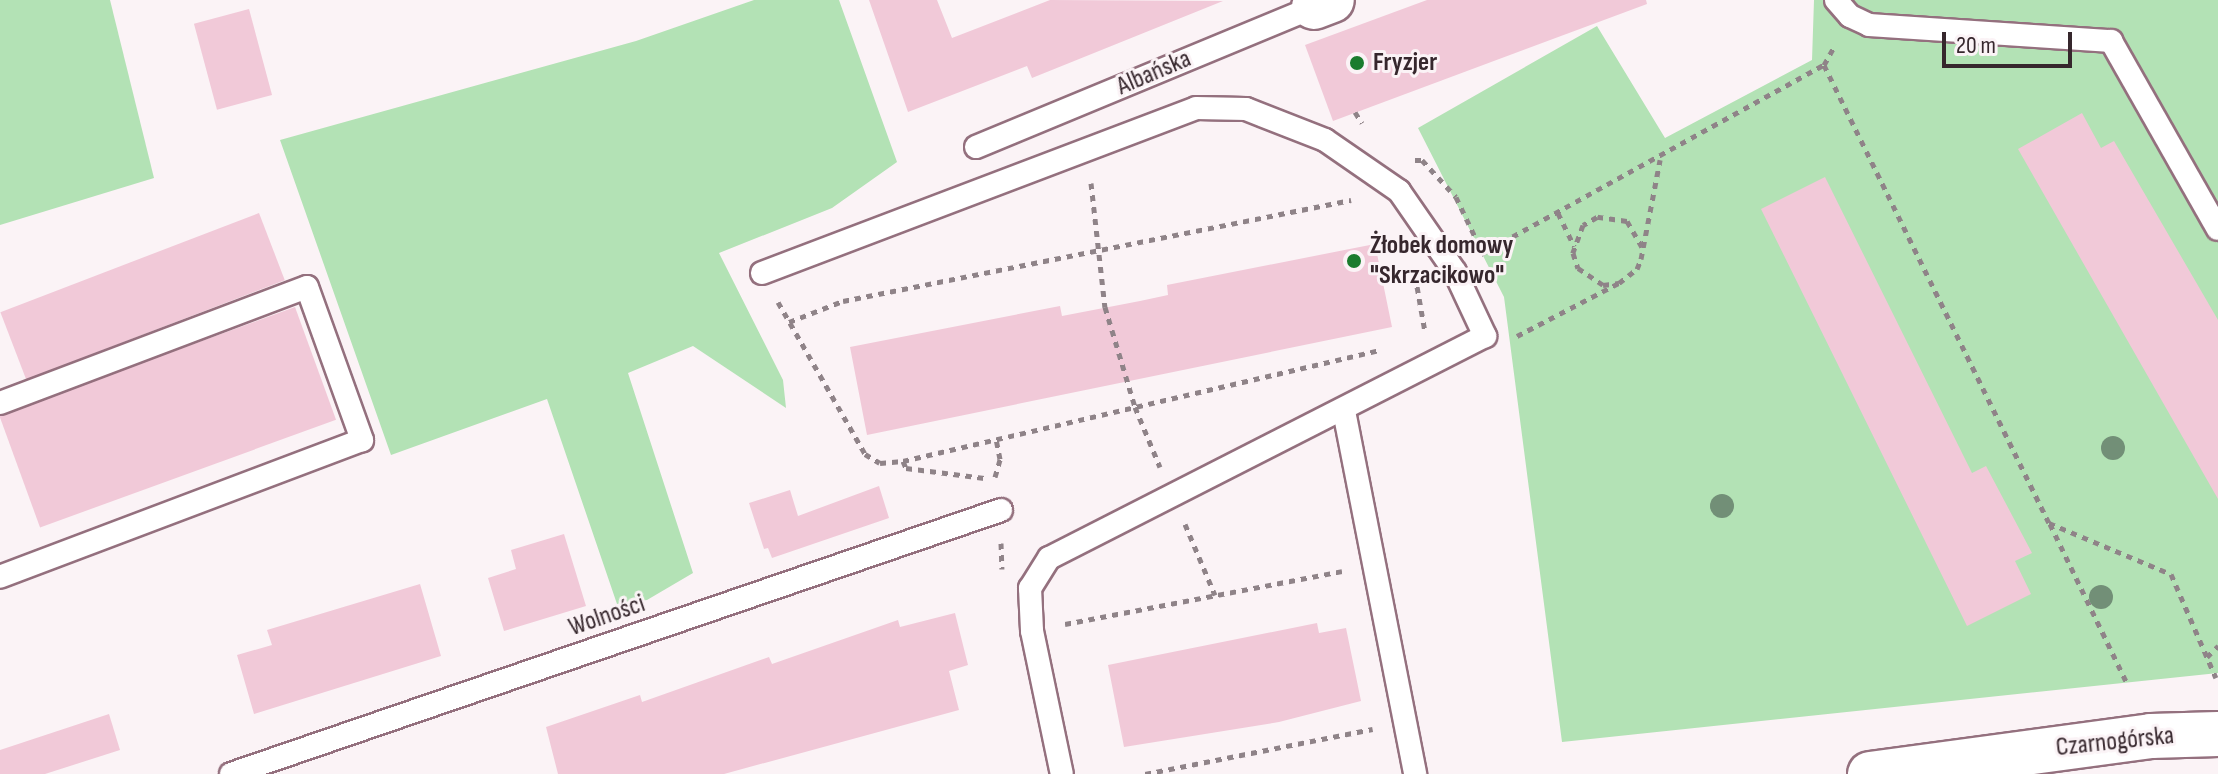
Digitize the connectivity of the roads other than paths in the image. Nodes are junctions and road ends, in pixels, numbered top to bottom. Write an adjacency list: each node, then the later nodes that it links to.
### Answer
1 (1323, 3): 3 (lane, Albańska)
2 (1843, 8): 4 (lane)
3 (976, 147)
4 (2218, 229)
5 (762, 273): 7 (lane)
6 (0, 403): 9 (lane)
7 (1344, 411): 13 (lane); 14 (lane)
8 (1001, 510): 12 (lane, Wolności)
9 (0, 577)
10 (2218, 734): 11 (street, Czarnogórska)
11 (1927, 770): 15 (street, Czarnogórska)
12 (231, 774)
13 (1062, 774)
14 (1415, 774)
15 (1870, 774)

